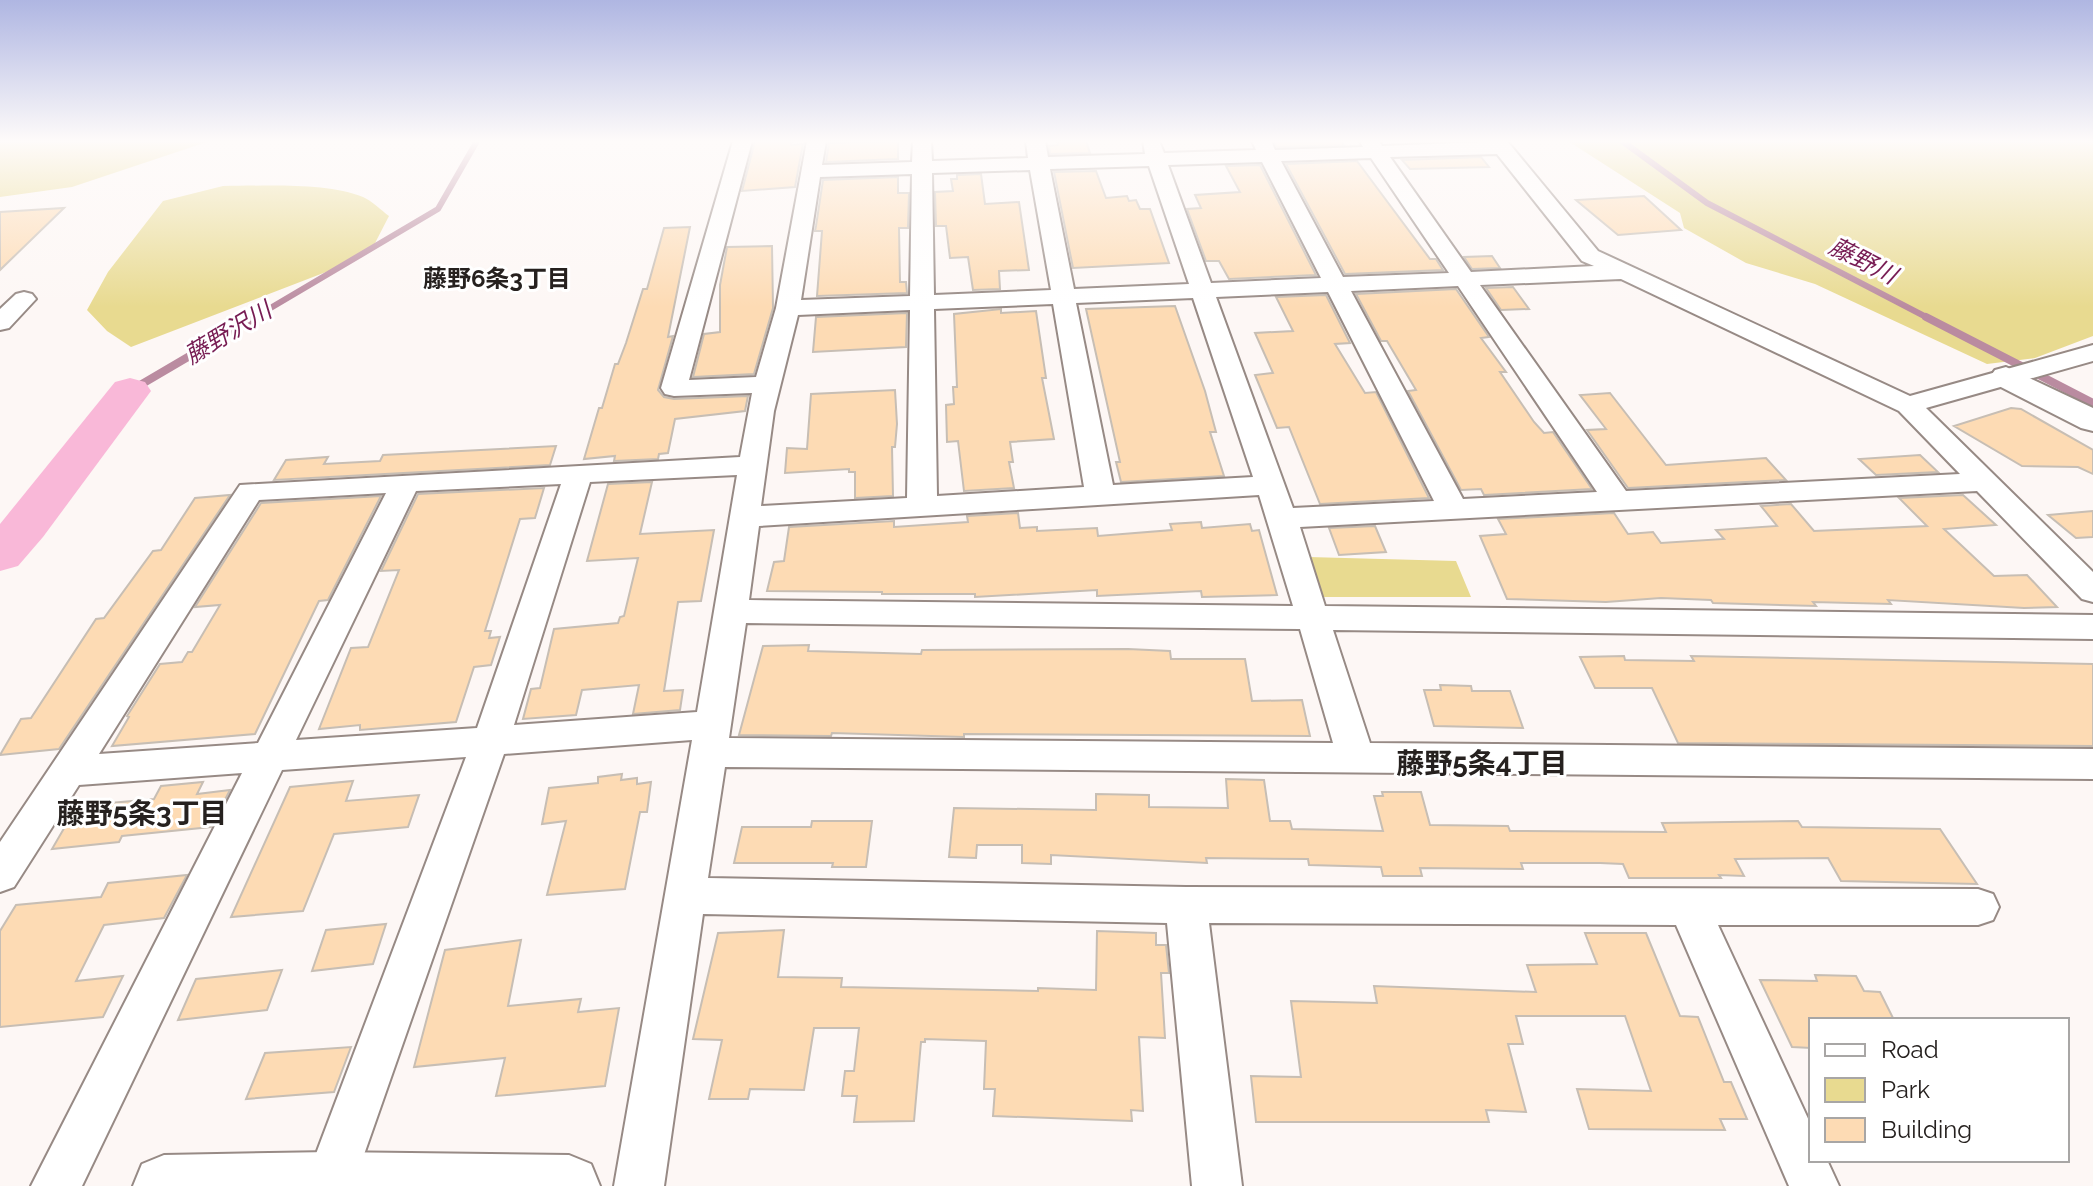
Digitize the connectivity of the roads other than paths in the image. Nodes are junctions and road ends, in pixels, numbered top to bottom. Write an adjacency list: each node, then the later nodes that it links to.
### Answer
1 (728, 196): 21 (street)
2 (806, 196): 16 (street)
3 (922, 196): 15 (street)
4 (1045, 196): 13 (street)
5 (1169, 196): 12 (street)
6 (1290, 196): 11 (street)
7 (1409, 196): 10 (street)
8 (1542, 196): 9 (street)
9 (1623, 272): 10 (street); 23 (street)
10 (1467, 279): 11 (street); 31 (street)
11 (1336, 285): 12 (street); 33 (street)
12 (1203, 291): 13 (street); 29 (street)
13 (1062, 297): 15 (street); 30 (street)
14 (24, 299): 17 (street)
15 (924, 303): 16 (street); 32 (street)
16 (788, 308): 21 (street)
17 (0, 323)
18 (2093, 353): 19 (street)
19 (2046, 367): 20 (street); 22 (street)
20 (2006, 377): 23 (street); 24 (street)
21 (769, 384): 25 (street)
22 (2093, 390)
23 (1908, 405): 28 (street)
24 (2093, 421)
25 (755, 465): 26 (street); 34 (street)
26 (579, 473): 27 (street); 41 (street)
27 (406, 482): 42 (street); 45 (street)
28 (1985, 482): 31 (street); 36 (street)
29 (1270, 485): 30 (street); 35 (street)
30 (1100, 495): 32 (street)
31 (1618, 501): 33 (street)
32 (922, 505): 34 (street)
33 (1453, 509): 35 (street)
34 (746, 517): 37 (street)
35 (1282, 518): 38 (street)
36 (2093, 591)
37 (733, 611): 38 (street); 40 (street)
38 (1314, 619): 39 (street); 43 (street)
39 (2093, 627)
40 (711, 739): 41 (street); 43 (street); 47 (street)
41 (490, 742): 42 (street); 51 (street)
42 (266, 758): 45 (street); 53 (street)
43 (1356, 758): 44 (street)
44 (2093, 764)
45 (66, 771): 46 (street)
46 (0, 875)
47 (684, 896): 48 (street); 56 (street)
48 (1186, 905): 49 (street); 57 (street)
49 (1689, 906): 50 (street); 58 (street)
50 (1978, 907)
51 (330, 1183): 52 (street); 54 (street)
52 (470, 1185): 55 (street)
53 (56, 1186)
54 (164, 1186)
55 (569, 1186)
56 (639, 1186)
57 (1217, 1186)
58 (1814, 1186)

